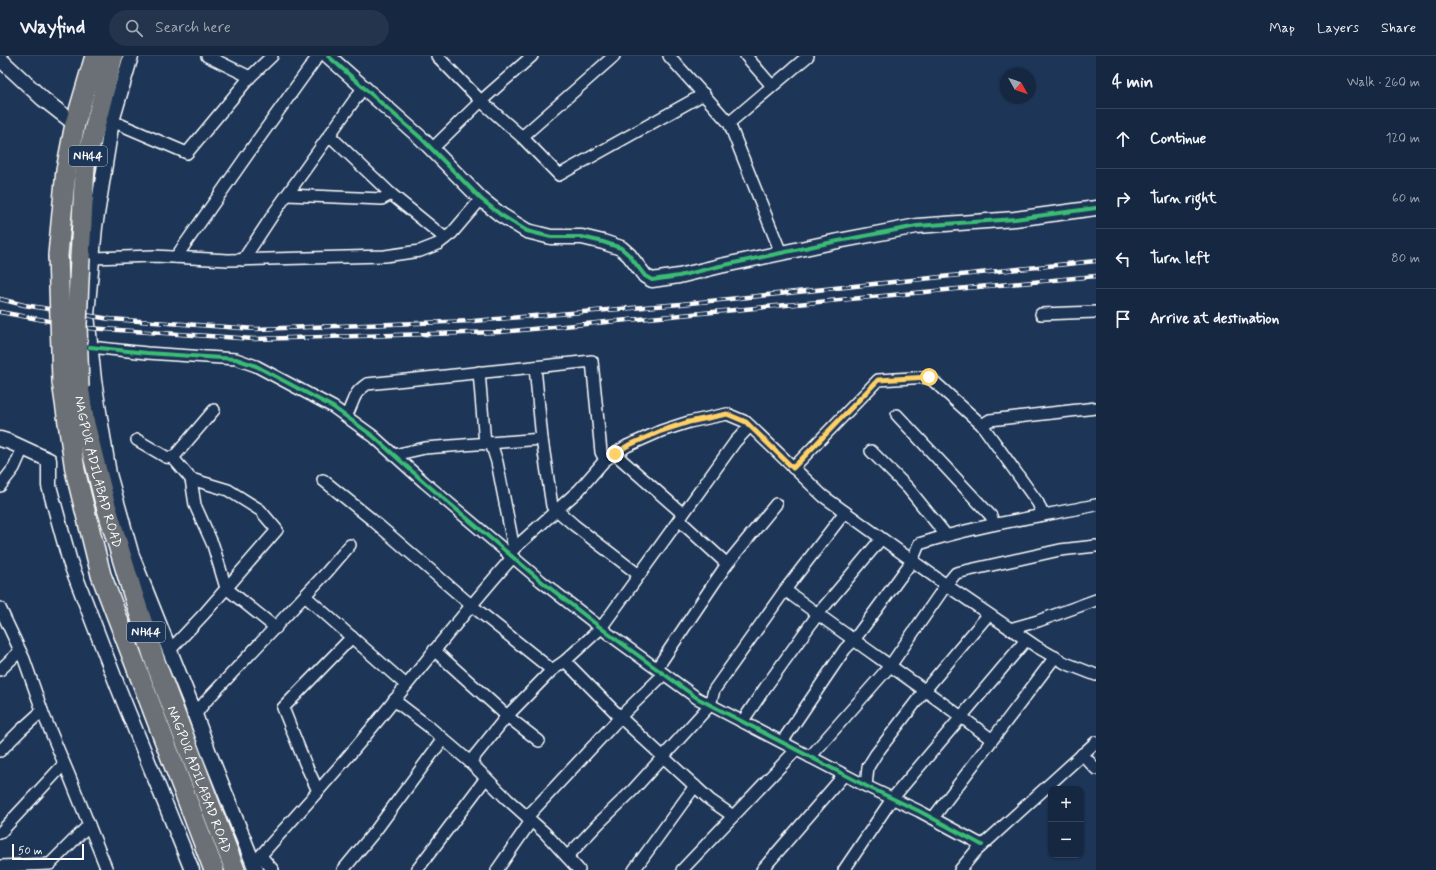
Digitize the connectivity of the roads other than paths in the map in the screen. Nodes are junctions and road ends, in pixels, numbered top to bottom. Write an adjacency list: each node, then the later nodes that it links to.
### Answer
1 (95, 56): 22 (highway, NAGPUR ADILABAD ROAD / NH44)
2 (113, 56): 33 (highway, NAGPUR ADILABAD ROAD / NH44)
3 (131, 56): 20 (street)
4 (207, 56): 15 (street)
5 (272, 56): 15 (street)
6 (318, 56): 32 (street)
7 (328, 56): 17 (street)
8 (532, 56): 19 (street)
9 (614, 56): 24 (street)
10 (669, 56): 18 (street)
11 (746, 56): 16 (street)
12 (808, 56): 16 (street)
13 (441, 57): 19 (street)
14 (0, 59): 22 (street)
15 (250, 78): 20 (street)
16 (772, 86): 21 (street)
17 (363, 88): 23 (street); 25 (street)
18 (704, 94): 21 (street); 24 (street)
19 (481, 101): 24 (street); 25 (street)
20 (112, 121): 33 (street)
21 (729, 123): 31 (street)
22 (75, 124): 40 (highway, NAGPUR ADILABAD ROAD / NH44, bridge)
23 (329, 135): 26 (street); 27 (street)
24 (522, 137)
25 (432, 149): 28 (street)
26 (392, 194): 27 (street); 30 (street)
27 (287, 195): 34 (street)
28 (481, 199): 30 (street); 31 (street)
29 (1096, 208): 31 (street)
30 (445, 238): 34 (street)
31 (781, 253)
32 (176, 257): 33 (street); 34 (street)
33 (86, 258): 37 (street); 40 (highway, NAGPUR ADILABAD ROAD / NH44, bridge)
34 (243, 260)
35 (1096, 312): 36 (street)
36 (1041, 314)
37 (90, 347): 44 (street); 92 (street)
38 (534, 367): 39 (street); 48 (street); 54 (street)
39 (479, 372): 44 (street); 50 (street)
40 (70, 384): 142 (highway, NAGPUR ADILABAD ROAD / NH44); 143 (highway, NAGPUR ADILABAD ROAD / NH44)
41 (1096, 408): 45 (street)
42 (214, 410): 55 (street)
43 (897, 415): 68 (street)
44 (346, 416): 53 (street)
45 (982, 425): 57 (street); 66 (street)
46 (750, 426): 54 (street); 57 (street); 67 (street)
47 (0, 438): 51 (street)
48 (542, 439): 50 (street); 64 (street)
49 (137, 440): 55 (street)
50 (488, 443): 53 (street); 73 (street)
51 (24, 448): 56 (street); 141 (street)
52 (871, 451): 69 (street)
53 (394, 455): 73 (street)
54 (610, 457): 64 (street); 67 (street)
55 (173, 458): 59 (street)
56 (14, 468): 58 (street); 61 (street)
57 (793, 468): 65 (street)
58 (0, 471)
59 (191, 479): 78 (street); 78 (street)
60 (323, 480): 82 (street)
61 (0, 486)
62 (776, 504): 75 (street)
63 (1096, 504): 66 (street)
64 (557, 510): 73 (street); 76 (street)
65 (845, 512): 70 (street); 79 (street)
66 (1043, 516): 68 (street)
67 (681, 517): 75 (street); 76 (street)
68 (994, 524): 69 (street)
69 (946, 535): 74 (street)
70 (881, 539): 74 (street); 84 (street)
71 (350, 545): 80 (street)
72 (1095, 548): 77 (street)
73 (512, 554): 82 (street); 87 (street)
74 (912, 561): 77 (street); 90 (street)
75 (727, 564): 100 (street)
76 (639, 575): 87 (street)
77 (946, 585): 85 (street); 97 (street)
78 (226, 588): 86 (street); 92 (street)
79 (785, 590): 84 (street); 105 (street)
80 (305, 596): 86 (street); 89 (street)
81 (1096, 600): 88 (street)
82 (471, 605): 93 (street); 99 (street)
83 (0, 608): 94 (street)
84 (818, 614): 90 (street); 111 (street)
85 (988, 614): 88 (street); 103 (street)
86 (276, 628): 107 (street)
87 (601, 628): 96 (street); 100 (street)
88 (1010, 629): 91 (street)
89 (352, 637): 102 (street); 129 (street)
90 (854, 640): 97 (street); 115 (street)
91 (1026, 640): 95 (street); 109 (street)
92 (170, 650): 107 (street)
93 (434, 650): 102 (street); 108 (street)
94 (20, 651): 98 (street); 106 (street)
95 (1055, 657): 101 (street); 113 (street)
96 (566, 661): 99 (street); 110 (street)
97 (890, 666): 103 (street); 120 (street)
98 (0, 670)
99 (552, 670): 108 (street)
100 (661, 671): 105 (street); 110 (street)
101 (1096, 675)
102 (406, 685): 104 (street)
103 (925, 690): 109 (street); 128 (street)
104 (394, 700): 112 (street); 129 (street)
105 (710, 705): 111 (street); 121 (street)
106 (42, 711): 118 (street); 123 (street)
107 (195, 714): 137 (street)
108 (507, 716): 114 (street); 122 (street)
109 (962, 716): 113 (street); 130 (street)
110 (620, 717): 121 (street); 133 (street)
111 (742, 722): 115 (street)
112 (443, 739): 122 (street); 145 (street)
113 (991, 739): 132 (street)
114 (539, 741)
115 (782, 742): 117 (street)
116 (1096, 742): 119 (street)
117 (796, 750): 120 (street); 131 (street)
118 (0, 751)
119 (1082, 754): 124 (street); 136 (street)
120 (810, 756): 125 (street)
121 (663, 757): 127 (street); 139 (street)
122 (470, 762): 126 (street)
123 (64, 764): 134 (street); 135 (street)
124 (1096, 769)
125 (844, 775): 128 (street); 150 (street)
126 (486, 778): 133 (street); 146 (street)
127 (695, 786): 131 (street); 148 (street)
128 (866, 786): 130 (street)
129 (318, 792): 137 (street)
130 (892, 799): 132 (street); 151 (street)
131 (733, 816): 149 (street)
132 (932, 818): 136 (street)
133 (529, 819): 139 (street); 147 (street)
134 (89, 825): 138 (street); 140 (street)
135 (0, 833)
136 (982, 845): 152 (street)
137 (257, 863): 144 (street)
138 (0, 866)
139 (573, 866)
140 (107, 870)
141 (192, 870)
142 (214, 870)
143 (235, 870)
144 (274, 870)
145 (343, 870)
146 (417, 870)
147 (497, 870)
148 (634, 870)
149 (682, 870)
150 (762, 870)
151 (844, 870)
152 (960, 870)

